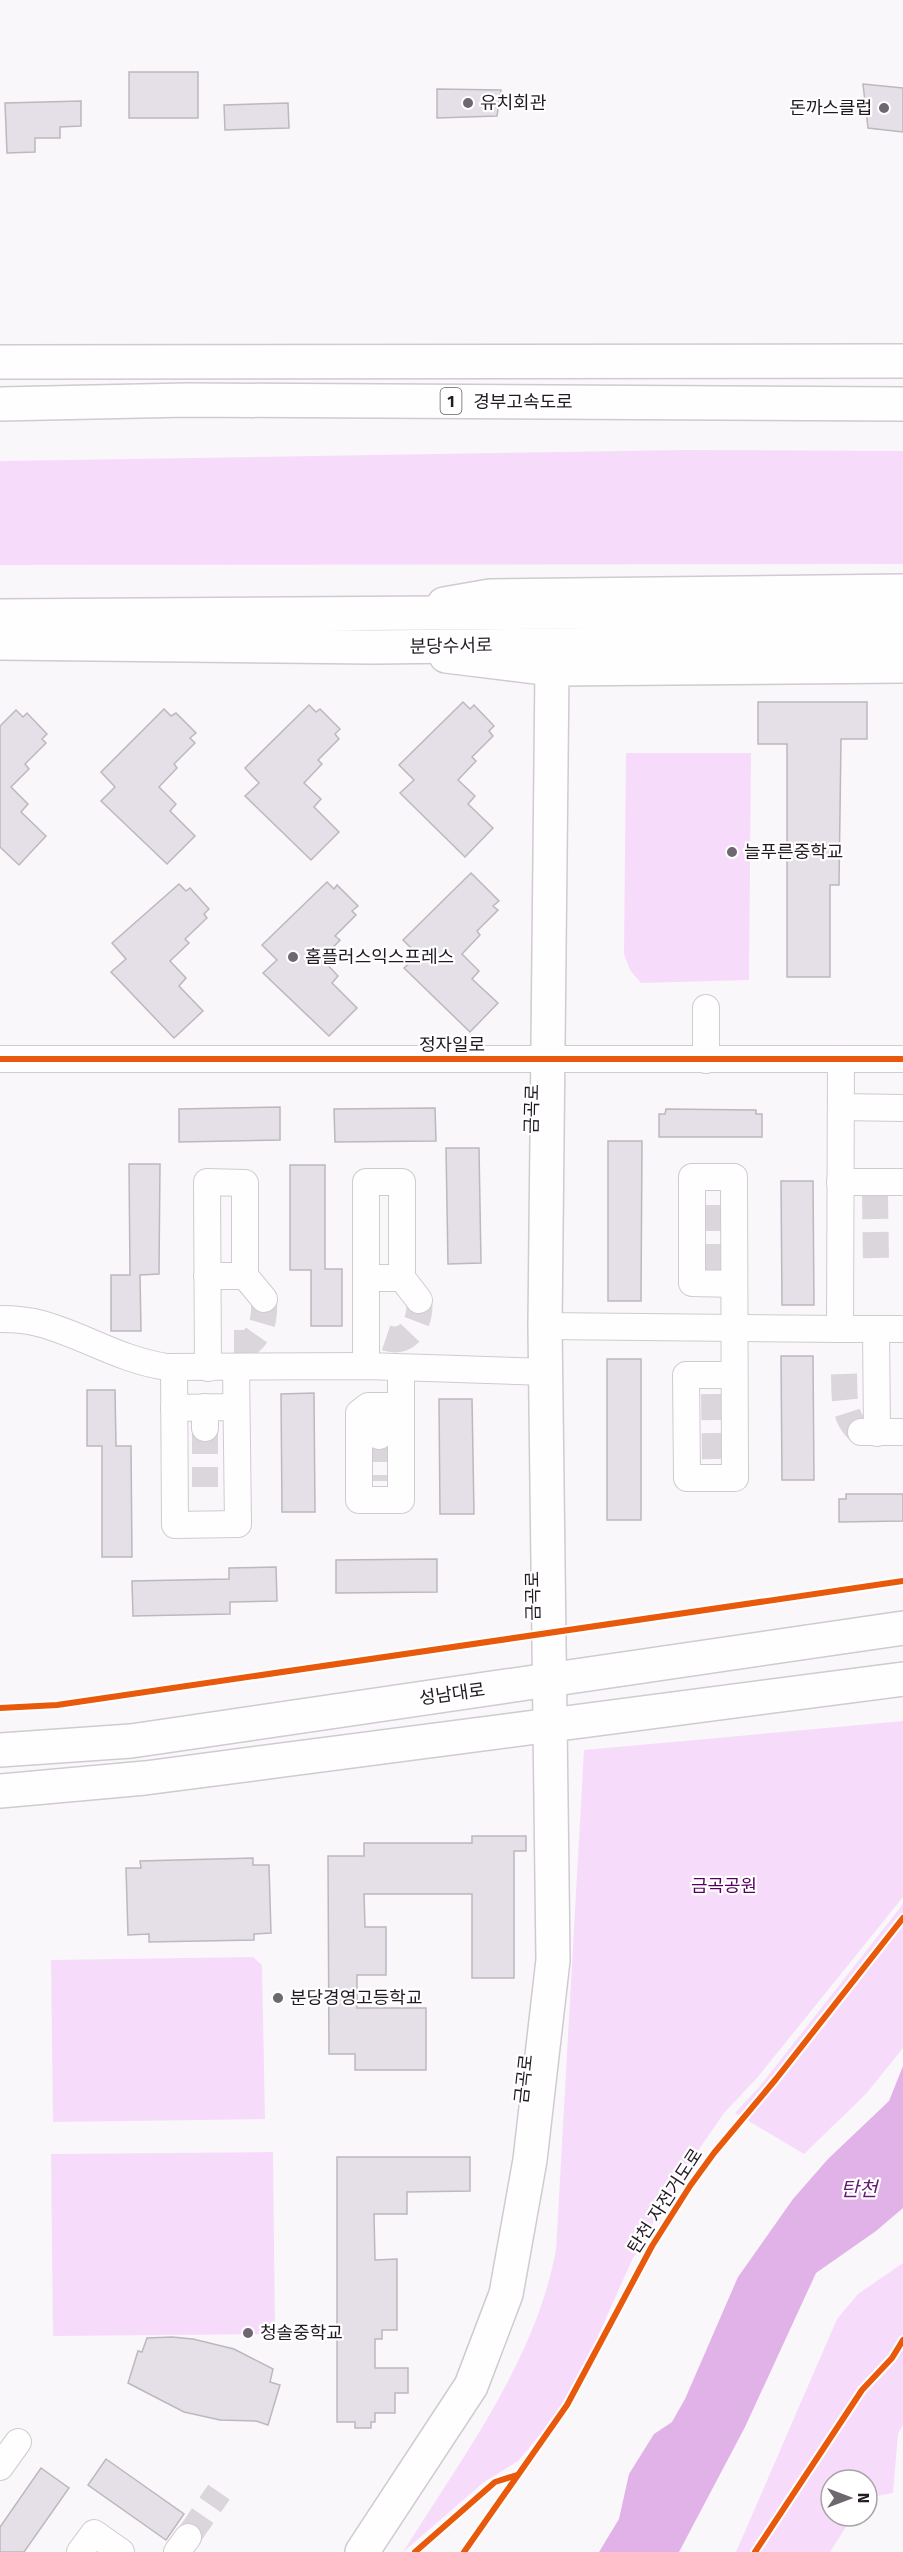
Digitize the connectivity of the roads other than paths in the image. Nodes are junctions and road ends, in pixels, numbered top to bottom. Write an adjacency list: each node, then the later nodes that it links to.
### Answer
1 (903, 361): 2 (main road, 1)
2 (0, 362)
3 (0, 404): 4 (main road, 경부고속도로 / 1)
4 (903, 404)
5 (903, 591): 7 (main road)
6 (903, 610): 7 (main road, 분당수서로)
7 (387, 614): 8 (main road, 분당수서로)
8 (0, 616)
9 (903, 641): 11 (main road, 분당수서로)
10 (0, 643): 11 (main road, 분당수서로)
11 (373, 647): 13 (main road)
12 (903, 666): 13 (main road)
13 (552, 669): 18 (main road, 금곡로)
14 (706, 1008): 19 (street)
15 (0, 1059): 18 (street, 정자일로)
16 (841, 1059): 17 (street, 정자일로); 19 (street, 정자일로); 20 (street)
17 (903, 1059)
18 (548, 1060): 19 (street, 정자일로); 32 (main road, 금곡로)
19 (706, 1060)
20 (841, 1107): 21 (street); 22 (street)
21 (903, 1108)
22 (840, 1182): 23 (street); 34 (street)
23 (903, 1182)
24 (207, 1276): 25 (street); 25 (street); 40 (street)
25 (245, 1276): 29 (street)
26 (366, 1278): 27 (street); 27 (street); 37 (street)
27 (402, 1278): 30 (street)
28 (723, 1279): 33 (street)
29 (264, 1299)
30 (419, 1300)
31 (0, 1319): 38 (street)
32 (545, 1326): 33 (street); 42 (main road, 금곡로)
33 (734, 1328): 34 (street); 43 (street)
34 (840, 1329): 35 (street)
35 (876, 1329): 36 (street); 46 (street)
36 (903, 1329)
37 (366, 1366): 39 (street); 41 (street)
38 (174, 1367): 40 (street); 45 (street)
39 (236, 1367): 40 (street); 44 (street)
40 (208, 1368)
41 (401, 1368): 42 (street); 47 (street)
42 (546, 1372): 50 (main road, 금곡로)
43 (721, 1381)
44 (236, 1407): 45 (street); 45 (street)
45 (174, 1408)
46 (903, 1432)
47 (379, 1436)
48 (903, 1628): 50 (main road, 성남대로)
49 (903, 1679): 51 (main road)
50 (549, 1680): 51 (main road, 금곡로); 52 (main road, 성남대로)
51 (550, 1725): 53 (main road); 58 (main road, 금곡로)
52 (0, 1750)
53 (0, 1791)
54 (18, 2442): 55 (street)
55 (0, 2467)
56 (80, 2552): 57 (street)
57 (121, 2552)
58 (362, 2552)

